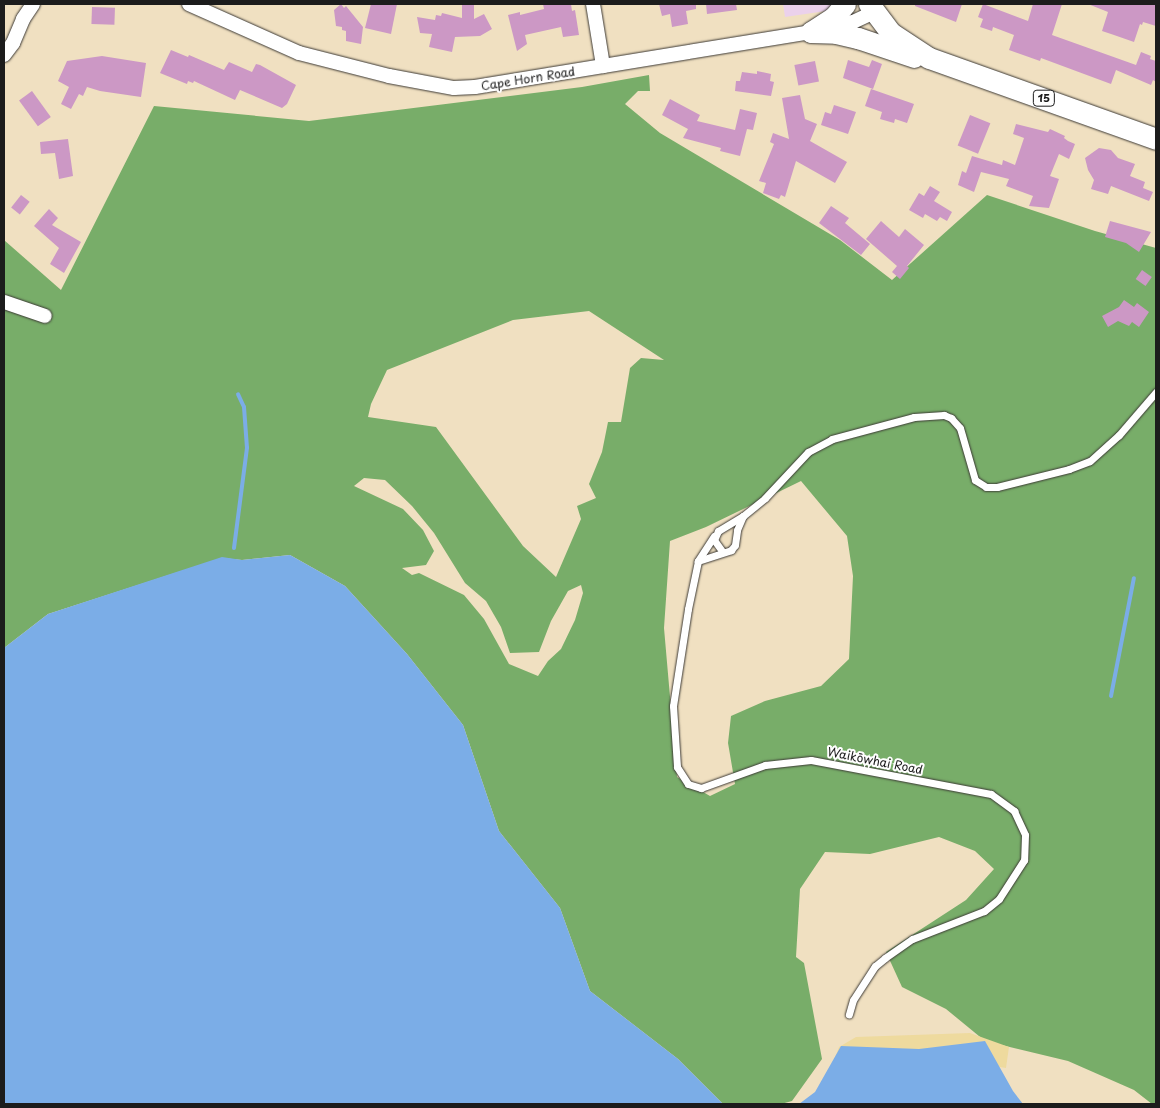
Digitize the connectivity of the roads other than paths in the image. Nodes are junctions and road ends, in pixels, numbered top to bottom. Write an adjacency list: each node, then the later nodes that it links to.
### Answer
1 (33, 4): 7 (street)
2 (189, 4): 9 (street, Cape Horn Road)
3 (593, 4): 9 (street)
4 (845, 4): 6 (main road)
5 (872, 8): 6 (street, Cape Horn Road); 8 (main road, 15)
6 (811, 32): 8 (main road); 9 (street, Cape Horn Road)
7 (4, 55)
8 (944, 64): 10 (main road, 15)
9 (603, 66)
10 (1156, 139)
11 (4, 302): 12 (street)
12 (45, 316)
13 (1156, 392): 14 (lane, Waikōwhai Road)
14 (743, 516): 15 (lane, Waikōwhai Road); 16 (lane)
15 (714, 536): 16 (lane); 17 (lane, Waikōwhai Road)
16 (722, 552): 17 (lane)
17 (698, 561): 18 (lane, Waikōwhai Road)
18 (849, 1014)

